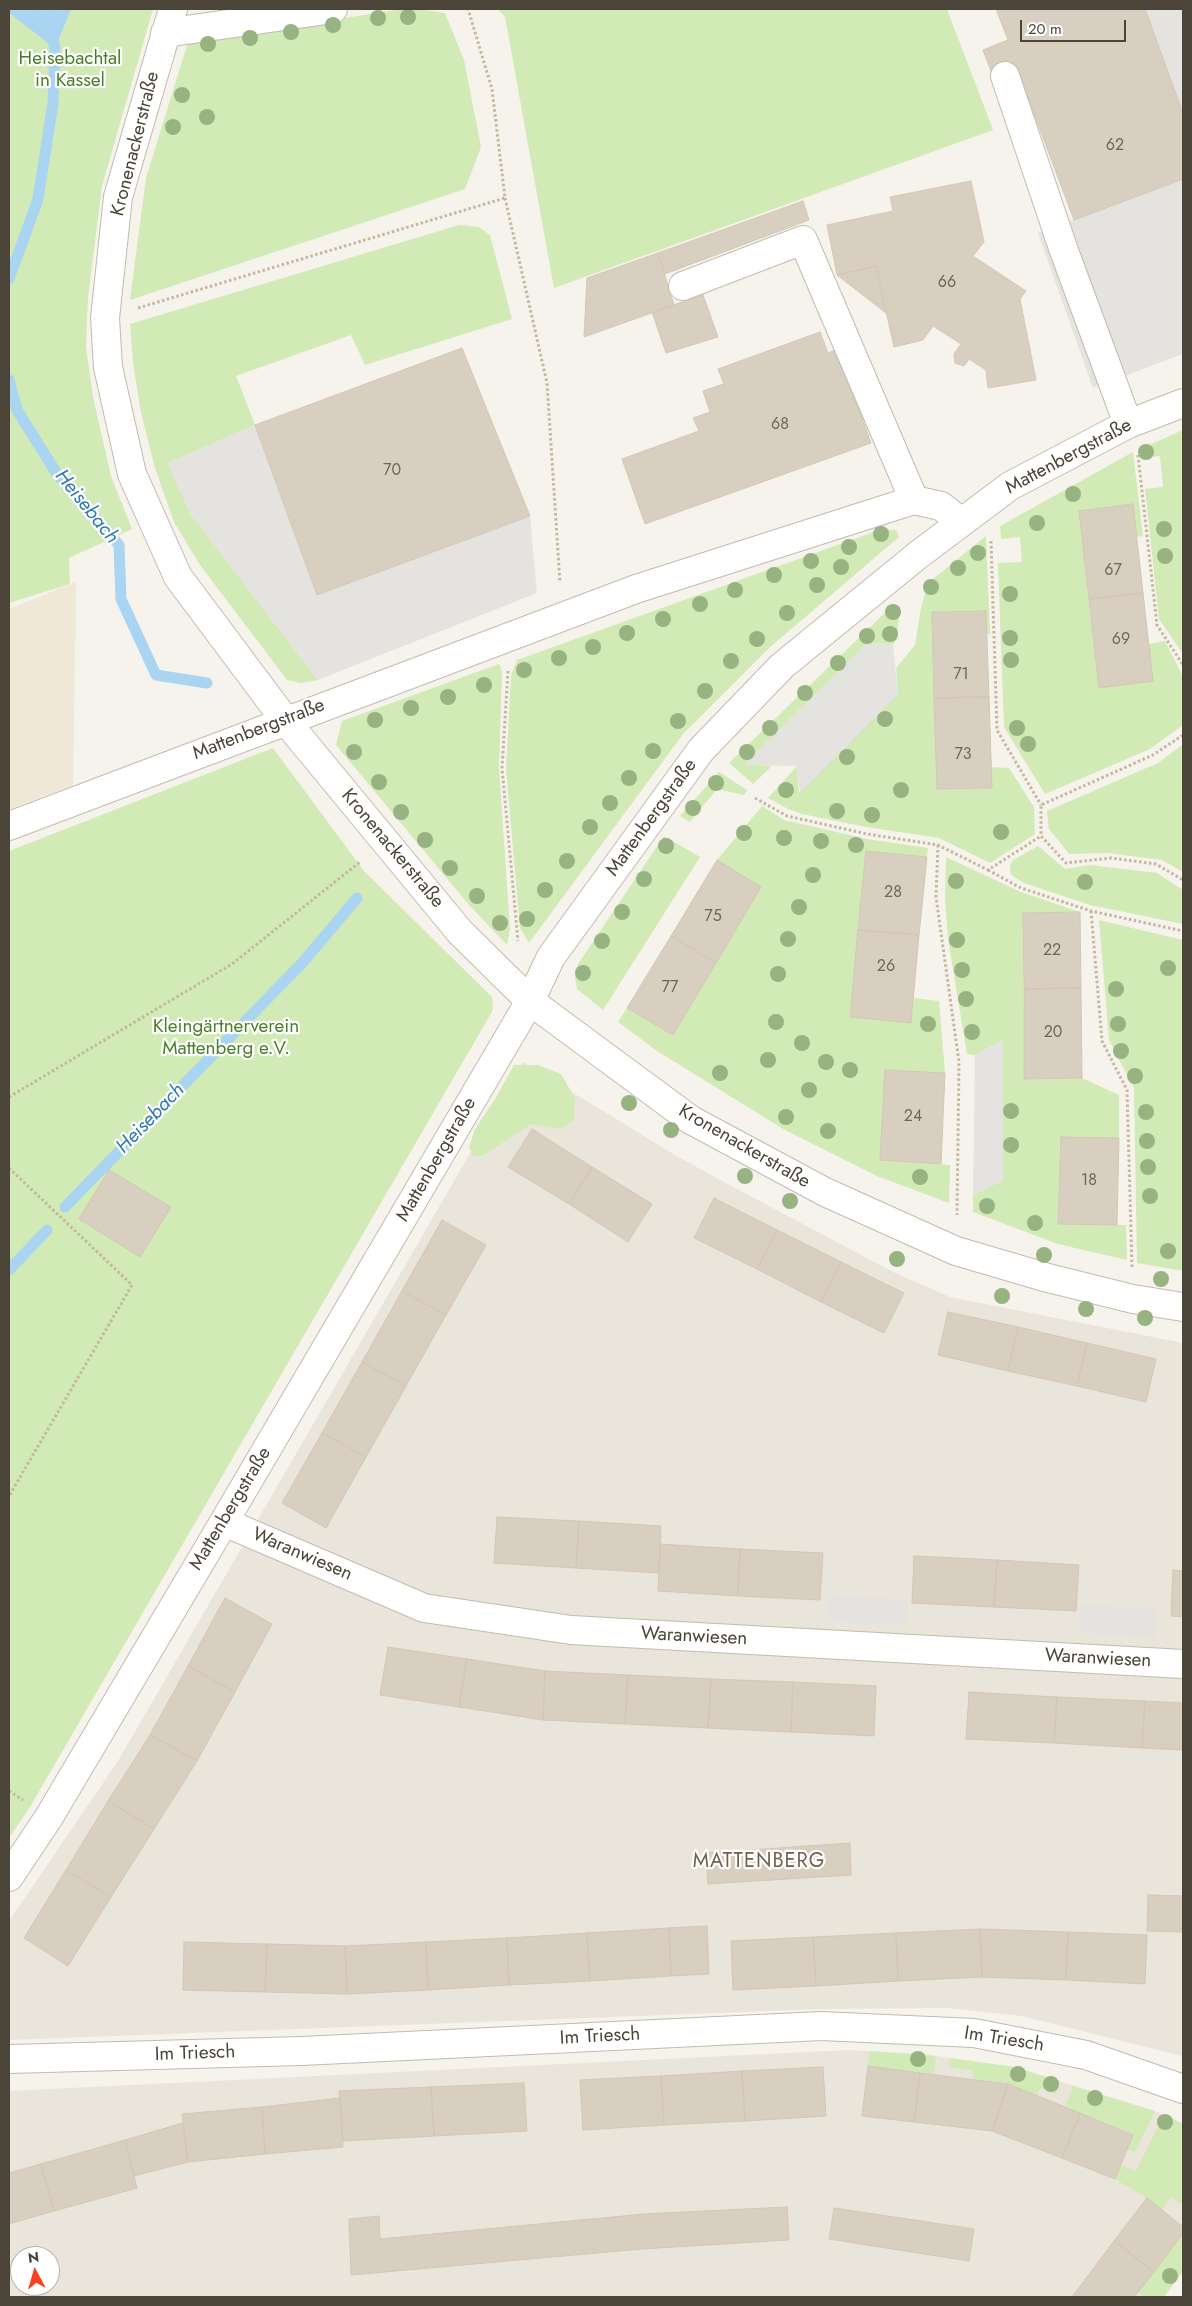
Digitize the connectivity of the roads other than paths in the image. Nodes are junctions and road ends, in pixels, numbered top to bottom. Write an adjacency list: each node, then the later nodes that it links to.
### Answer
1 (333, 9): 2 (street)
2 (169, 21): 9 (street, Kronenackerstraße)
3 (1006, 76): 6 (street)
4 (683, 286): 7 (street)
5 (1183, 403): 6 (street, Mattenbergstraße)
6 (1128, 424): 8 (street, Mattenbergstraße)
7 (914, 500): 8 (street); 9 (street, Mattenbergstraße)
8 (961, 522): 11 (street, Mattenbergstraße)
9 (285, 720): 10 (street, Mattenbergstraße); 11 (street, Kronenackerstraße)
10 (9, 826)
11 (530, 1001): 12 (street, Kronenackerstraße); 13 (street, Mattenbergstraße)
12 (1183, 1307)
13 (224, 1522): 14 (street, Waranwiesen); 15 (street, Mattenbergstraße)
14 (1183, 1664)
15 (9, 1877)
16 (9, 2059): 17 (street, Im Triesch)
17 (1183, 2089)

